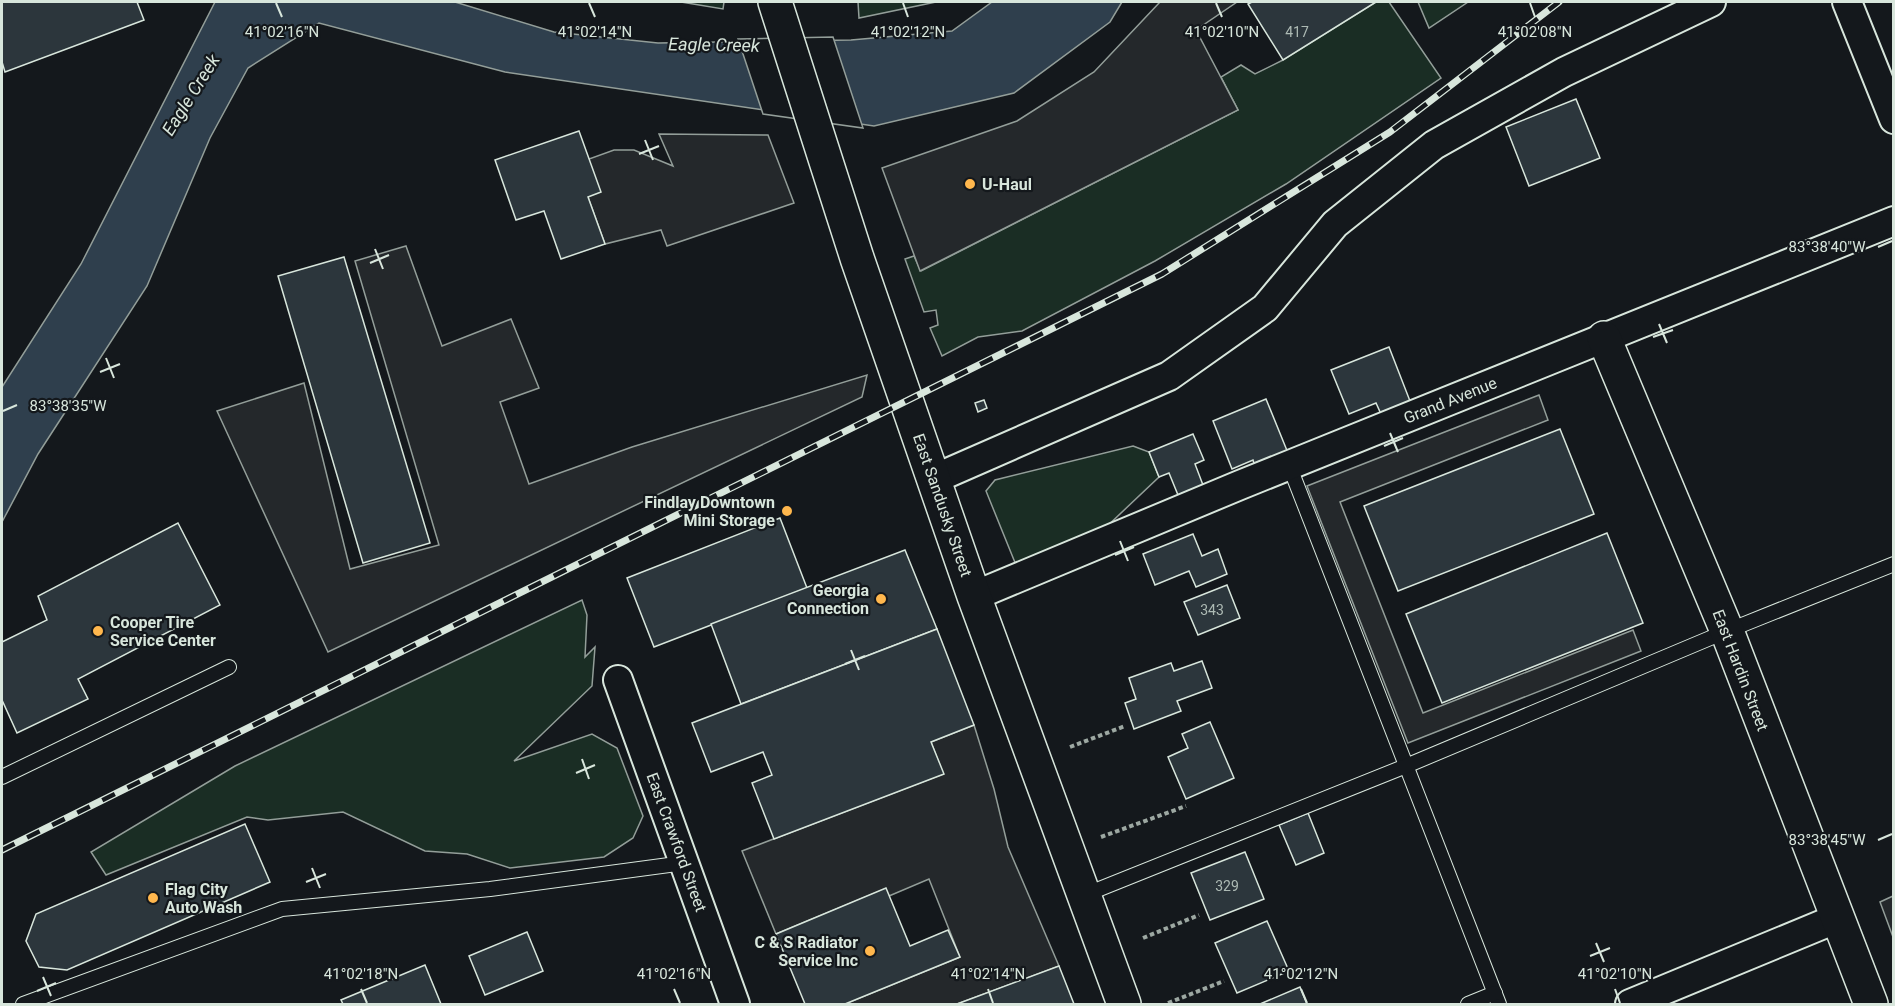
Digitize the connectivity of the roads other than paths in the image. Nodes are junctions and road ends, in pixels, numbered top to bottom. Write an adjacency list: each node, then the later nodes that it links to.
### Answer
1 (1712, 2): 8 (street)
2 (1847, 2): 4 (street)
3 (778, 11): 8 (main road, East Sandusky Street)
4 (1893, 119)
5 (1893, 221): 6 (street, Grand Avenue)
6 (1604, 338): 7 (street, Grand Avenue); 11 (main road, East Hardin Street)
7 (1289, 465): 10 (street, Grand Avenue); 14 (lane)
8 (934, 479): 10 (main road, East Sandusky Street)
9 (1893, 564): 11 (lane)
10 (974, 596): 17 (main road, East Sandusky Street)
11 (1727, 631): 14 (lane); 18 (main road, East Hardin Street)
12 (229, 667): 15 (lane)
13 (618, 680): 16 (street, East Crawford Street)
14 (1406, 766): 17 (lane); 19 (lane)
15 (2, 777)
16 (684, 863): 20 (lane); 21 (street, East Crawford Street)
17 (1082, 896): 22 (main road, East Sandusky Street)
18 (1838, 918): 24 (street); 25 (main road, East Hardin Street)
19 (1497, 999): 23 (lane)
20 (23, 1005)
21 (735, 1005)
22 (1124, 1005)
23 (1468, 1005)
24 (1630, 1005)
25 (1871, 1005)

